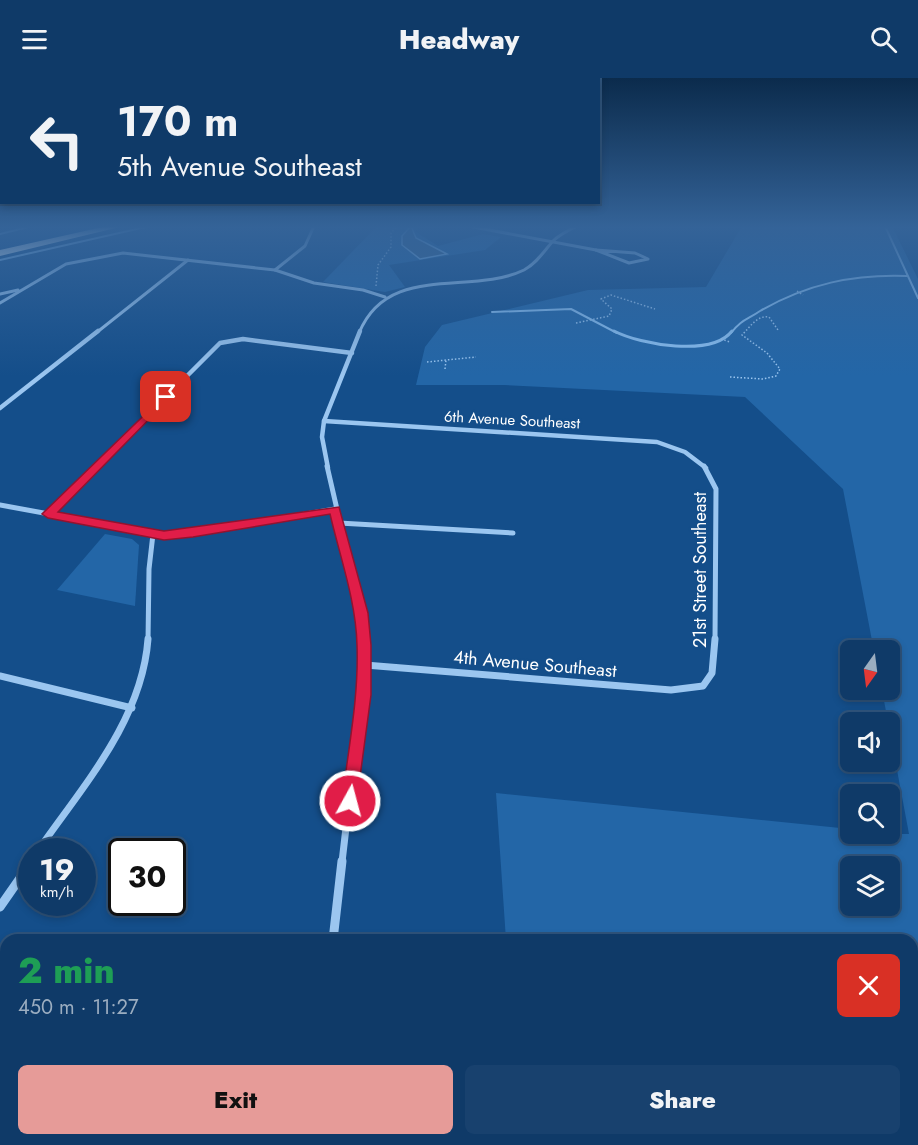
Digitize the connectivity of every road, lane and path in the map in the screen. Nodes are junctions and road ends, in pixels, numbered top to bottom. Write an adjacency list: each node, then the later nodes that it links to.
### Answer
1 (44, 276): 6 (street)
2 (169, 276): 24 (street)
3 (291, 276): 8 (street)
4 (377, 276): 8 (path)
5 (498, 276): 11 (street)
6 (24, 288): 9 (street); 12 (street)
7 (797, 291): 10 (path)
8 (370, 292): 11 (street)
9 (0, 294)
10 (803, 295)
11 (385, 297): 18 (street)
12 (0, 303)
13 (655, 309): 14 (path)
14 (576, 323)
15 (778, 330): 23 (path)
16 (722, 339): 17 (path)
17 (730, 342)
18 (352, 353): 25 (street); 29 (street)
19 (476, 357): 20 (path)
20 (446, 360): 21 (path); 22 (path)
21 (427, 362)
22 (445, 369)
23 (730, 377)
24 (0, 408)
25 (324, 421): 26 (street, 6th Avenue Southeast); 28 (street)
26 (695, 458): 35 (street, 21st Street Southeast)
27 (0, 505): 29 (street)
28 (335, 509): 30 (street); 32 (street)
29 (48, 514): 32 (street)
30 (339, 524): 31 (street); 33 (street)
31 (513, 533)
32 (153, 534): 36 (street)
33 (365, 665): 35 (street, 4th Avenue Southeast); 40 (street)
34 (0, 676): 36 (street)
35 (703, 686)
36 (132, 708): 37 (street)
37 (46, 838)
38 (18, 881): 39 (street)
39 (0, 907)
40 (334, 934)

